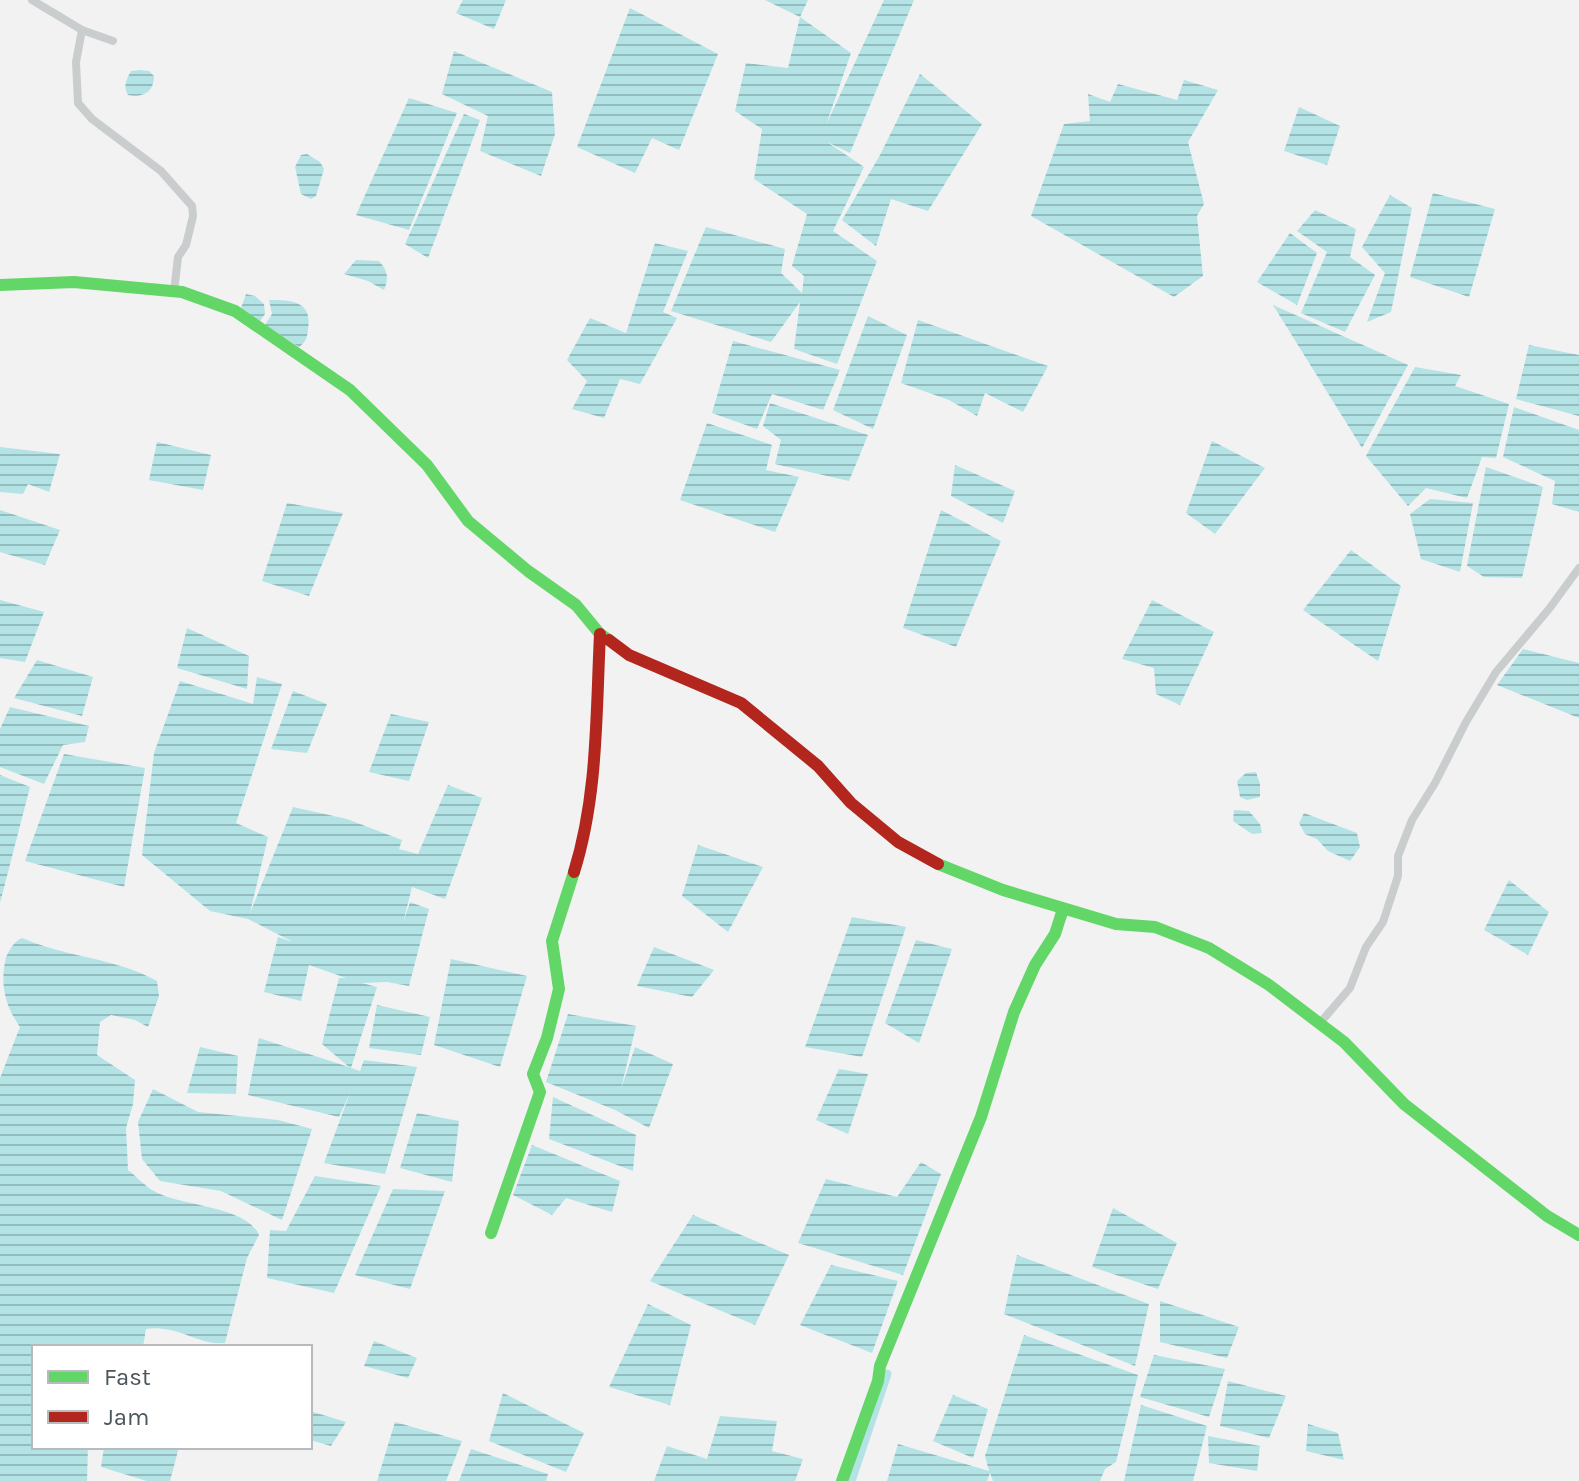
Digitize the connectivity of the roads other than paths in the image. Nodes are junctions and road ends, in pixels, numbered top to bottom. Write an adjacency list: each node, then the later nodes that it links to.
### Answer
1 (32, 0): 2 (street)
2 (82, 30): 3 (street); 5 (street)
3 (113, 41)
4 (0, 285): 5 (street)
5 (174, 292): 7 (street)
6 (1579, 568): 9 (street)
7 (600, 634): 8 (street); 10 (street)
8 (1063, 909): 9 (street); 12 (street)
9 (1320, 1023): 11 (street)
10 (491, 1233)
11 (1579, 1235)
12 (842, 1481)

